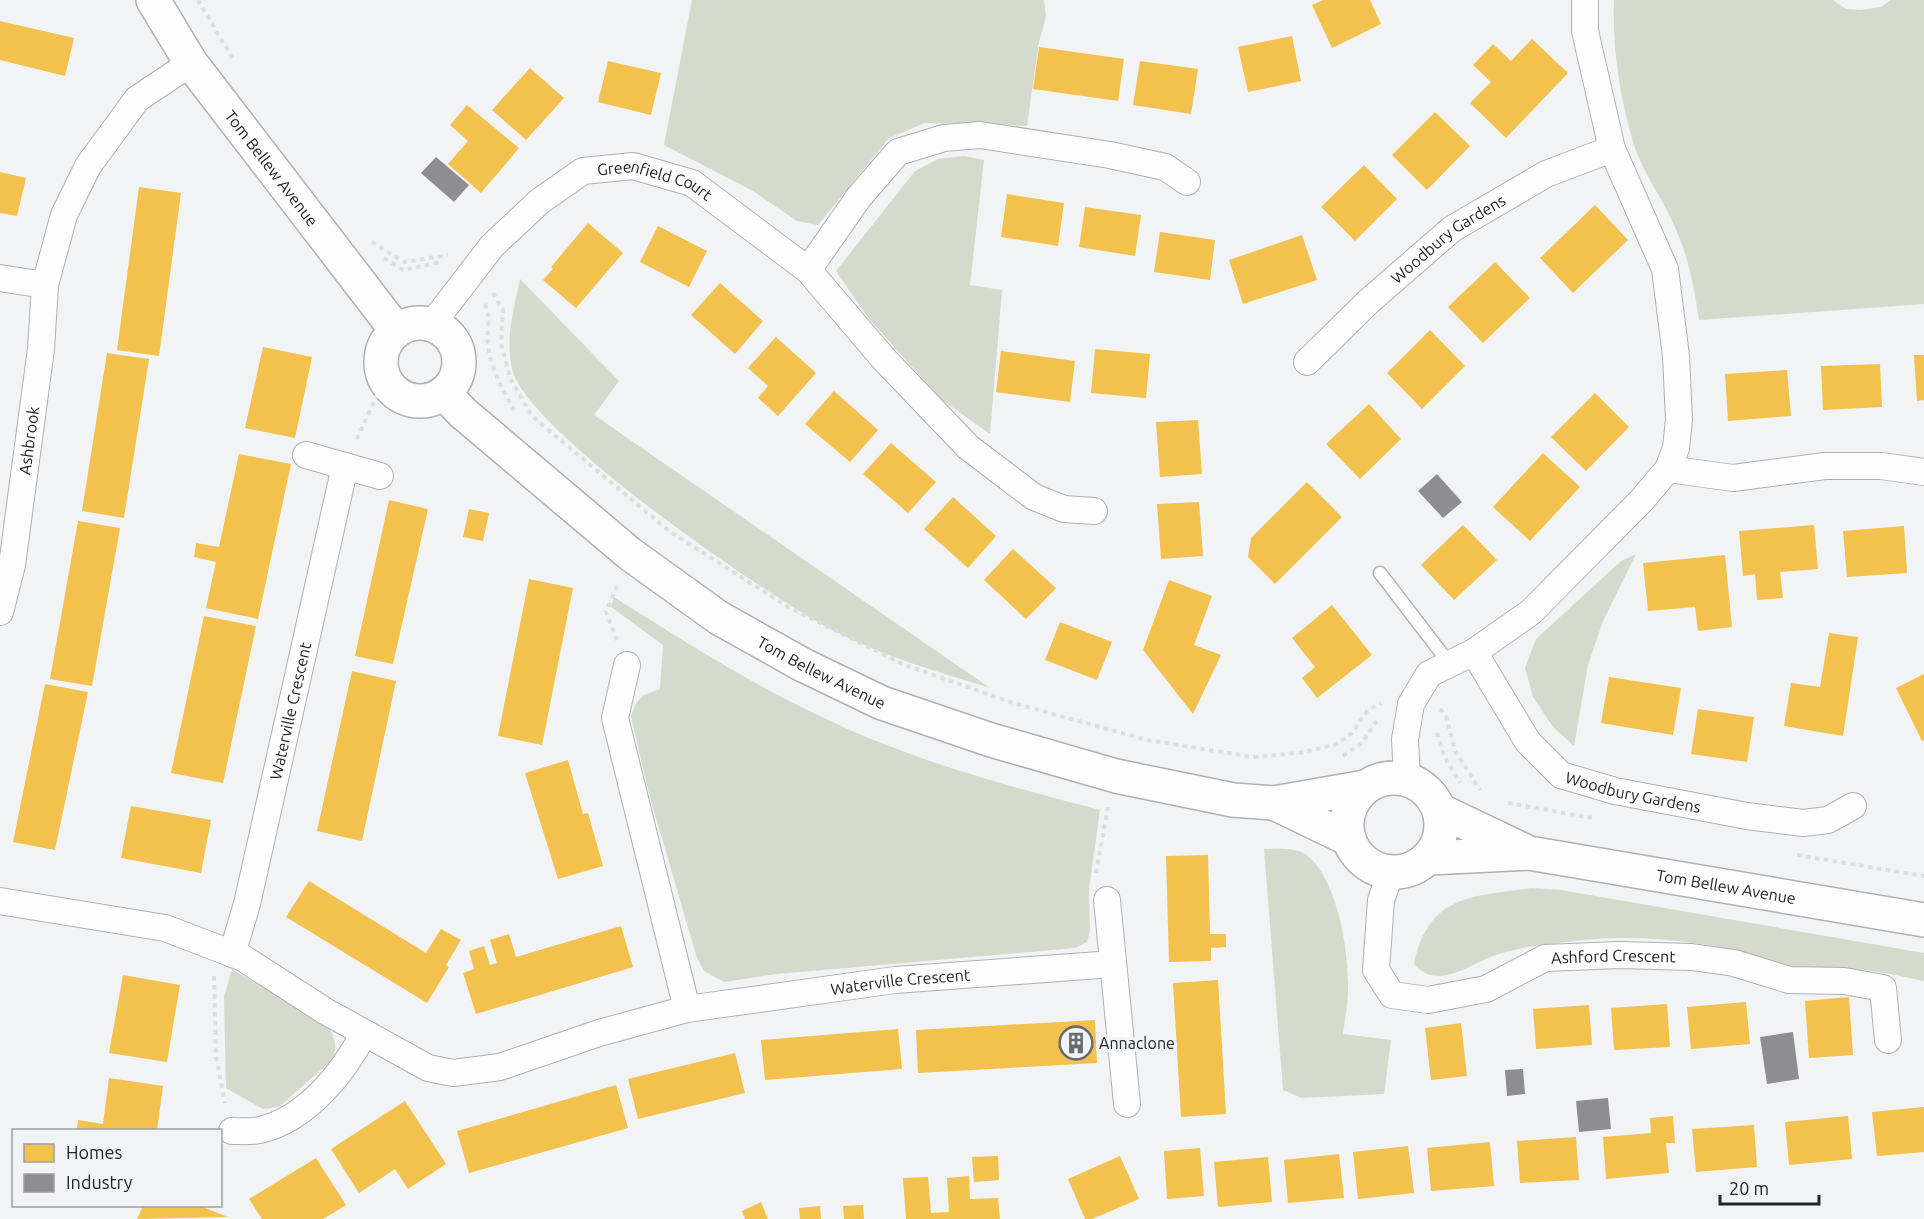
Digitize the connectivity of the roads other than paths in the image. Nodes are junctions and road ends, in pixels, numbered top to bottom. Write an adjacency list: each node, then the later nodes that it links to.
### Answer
1 (153, 0): 3 (street, Tom Bellew Avenue)
2 (1585, 0): 4 (street)
3 (191, 63): 8 (street, Ashbrook); 10 (street, Tom Bellew Avenue)
4 (1612, 149): 11 (street, Woodbury Gardens); 15 (street)
5 (1187, 182): 6 (street)
6 (808, 270): 9 (street, Greenfield Court); 18 (street, Greenfield Court)
7 (0, 278): 8 (street)
8 (45, 285): 20 (street, Ashbrook)
9 (432, 324): 10 (street); 12 (street)
10 (396, 330): 12 (street)
11 (1307, 362)
12 (444, 393): 26 (street, Tom Bellew Avenue)
13 (306, 455): 14 (street)
14 (345, 466): 17 (street); 36 (street, Waterville Crescent)
15 (1668, 469): 16 (street); 21 (street)
16 (1924, 472)
17 (380, 476)
18 (1094, 512)
19 (1380, 573): 22 (lane)
20 (1, 600)
21 (1474, 652): 22 (street); 27 (street, Woodbury Gardens)
22 (1449, 663): 24 (street)
23 (627, 665): 38 (street)
24 (1407, 778): 25 (street); 28 (street)
25 (1365, 787): 26 (street, Tom Bellew Avenue); 29 (street)
26 (1274, 803): 29 (street, Tom Bellew Avenue)
27 (1853, 806)
28 (1439, 810): 30 (street, Tom Bellew Avenue); 31 (street)
29 (1349, 839): 32 (street)
30 (1529, 853): 31 (street, Tom Bellew Avenue); 35 (street, Tom Bellew Avenue)
31 (1429, 858): 32 (street)
32 (1391, 872): 40 (street, Ashford Crescent)
33 (1107, 900): 37 (street)
34 (0, 901): 36 (street, Waterville Crescent)
35 (1924, 920)
36 (226, 952): 39 (street, Waterville Crescent)
37 (1113, 964): 38 (street, Waterville Crescent); 41 (street)
38 (687, 1010): 39 (street, Waterville Crescent)
39 (364, 1033): 42 (street)
40 (1888, 1040)
41 (1127, 1104)
42 (232, 1131)

